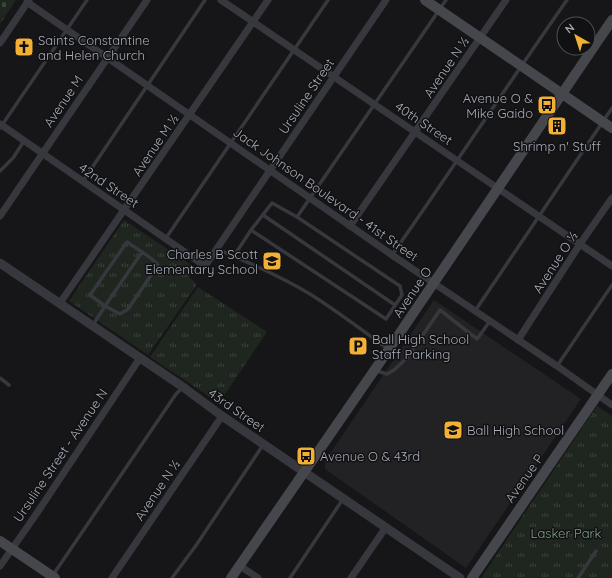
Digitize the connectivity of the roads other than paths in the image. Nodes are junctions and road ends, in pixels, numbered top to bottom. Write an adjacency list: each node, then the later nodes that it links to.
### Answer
1 (87, 0): 16 (lane)
2 (147, 0): 20 (street, Avenue M)
3 (205, 0): 23 (lane)
4 (221, 0): 15 (street, 40th Street)
5 (268, 0): 15 (street, Avenue M ½)
6 (328, 0): 19 (lane)
7 (386, 0): 22 (street, Ursuline Street)
8 (425, 0): 13 (main road)
9 (446, 0): 13 (lane)
10 (506, 0): 17 (street, Avenue N ½)
11 (567, 0): 21 (lane)
12 (28, 1): 16 (street, Jack Johnson Boulevard - 41st Street); 18 (street)
13 (440, 10): 17 (main road); 25 (lane)
14 (612, 20): 24 (main road, Avenue O)
15 (253, 22): 19 (street, 40th Street); 27 (street, Avenue M ½)
16 (67, 30): 20 (street, Jack Johnson Boulevard - 41st Street); 29 (lane)
17 (480, 38): 21 (main road); 31 (street, Avenue N ½)
18 (0, 43)
19 (294, 50): 22 (street, 40th Street); 33 (lane)
20 (107, 58): 23 (street, Jack Johnson Boulevard - 41st Street); 34 (street, Avenue M)
21 (521, 65): 24 (main road); 35 (lane)
22 (334, 76): 25 (street, 40th Street); 37 (street, Ursuline Street)
23 (148, 86): 27 (street, Jack Johnson Boulevard - 41st Street); 38 (lane)
24 (562, 93): 28 (main road); 39 (main road, Avenue O)
25 (375, 104): 31 (street, 40th Street); 41 (lane)
26 (612, 108): 28 (lane)
27 (190, 115): 33 (street, Jack Johnson Boulevard - 41st Street); 42 (street, Avenue M ½)
28 (603, 122): 30 (main road); 46 (lane)
29 (1, 126): 32 (street, 42nd Street)
30 (612, 128)
31 (416, 132): 35 (street, 40th Street); 47 (street, Avenue N ½)
32 (24, 141): 34 (street, 42nd Street); 36 (lane)
33 (230, 143): 37 (street, Jack Johnson Boulevard - 41st Street); 49 (lane)
34 (43, 153): 38 (street, 42nd Street); 44 (street, Avenue M)
35 (458, 161): 39 (street, 40th Street); 53 (lane)
36 (0, 171)
37 (270, 171): 41 (street, Jack Johnson Boulevard - 41st Street); 51 (street, Ursuline Street)
38 (83, 181): 42 (street, 42nd Street)
39 (498, 188): 46 (street, 40th Street); 58 (main road, Avenue O)
40 (612, 198): 50 (street, Avenue O ½)
41 (310, 199): 45 (lane); 47 (street, Jack Johnson Boulevard - 41st Street)
42 (125, 210): 49 (street, 42nd Street); 60 (street, Avenue M ½)
43 (263, 215): 45 (lane); 48 (lane); 61 (lane)
44 (0, 216)
45 (297, 217): 61 (lane)
46 (539, 217): 50 (street, 40th Street); 63 (lane)
47 (350, 226): 53 (street, Jack Johnson Boulevard - 41st Street)
48 (251, 230): 54 (lane); 61 (lane)
49 (166, 238): 56 (street, 42nd Street)
50 (580, 244): 57 (street, 40th Street); 66 (street, Avenue O ½)
51 (216, 249): 54 (lane); 56 (street, Ursuline Street)
52 (142, 252): 62 (lane); 62 (lane); 62 (lane)
53 (392, 255): 58 (street, Jack Johnson Boulevard - 41st Street)
54 (234, 256): 67 (lane)
55 (0, 263): 60 (street, 43rd Street)
56 (205, 266)
57 (612, 266)
58 (434, 283): 63 (street, Jack Johnson Boulevard - 41st Street); 67 (main road, Avenue O)
59 (612, 285): 69 (lane)
60 (60, 303): 65 (street, 43rd Street)
61 (395, 305)
62 (105, 306): 65 (lane)
63 (475, 311): 64 (street, Jack Johnson Boulevard - 41st Street)
64 (490, 321): 66 (street, Jack Johnson Boulevard - 41st Street); 70 (lane)
65 (93, 326): 68 (street, 43rd Street)
66 (518, 340): 69 (street, Jack Johnson Boulevard - 41st Street)
67 (389, 349): 70 (main road, Avenue O)
68 (140, 358): 74 (street, 43rd Street); 83 (street, Ursuline Street - Avenue N)
69 (557, 366): 75 (street, Jack Johnson Boulevard - 41st Street)
70 (375, 370): 79 (main road, Avenue O)
71 (612, 374): 75 (main road, Avenue P)
72 (0, 378): 73 (lane)
73 (9, 385)
74 (183, 387): 77 (street, 43rd Street); 87 (lane)
75 (597, 396): 76 (street, Jack Johnson Boulevard - 41st Street); 95 (main road, Avenue P)
76 (612, 406)
77 (222, 416): 78 (street, 43rd Street); 88 (street, Avenue N ½)
78 (264, 444): 79 (street, 43rd Street); 89 (lane)
79 (305, 473): 80 (street, 43rd Street); 86 (main road, Avenue O)
80 (344, 499): 81 (street, 43rd Street); 92 (lane)
81 (386, 527): 93 (street); 94 (street, 43rd Street)
82 (0, 541): 83 (main road)
83 (11, 548): 85 (street, Ursuline Street - Avenue N); 87 (main road)
84 (596, 551): 96 (lane)
85 (0, 566)
86 (240, 566): 90 (main road, Avenue O); 91 (street)
87 (53, 577)
88 (112, 578)
89 (172, 578)
90 (231, 578)
91 (258, 578)
92 (290, 578)
93 (352, 578)
94 (460, 578)
95 (472, 578)
96 (578, 578)

